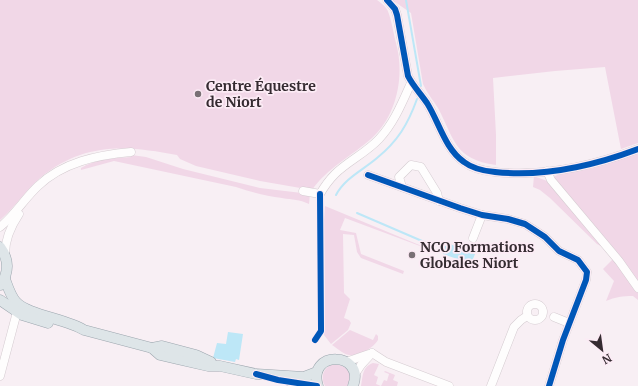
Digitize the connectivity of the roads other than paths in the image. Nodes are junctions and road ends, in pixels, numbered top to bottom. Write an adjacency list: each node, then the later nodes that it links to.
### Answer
1 (389, 2): 2 (street)
2 (411, 83): 5 (street); 8 (street)
3 (638, 149): 5 (street)
4 (131, 152): 10 (street)
5 (547, 171): 16 (street)
6 (368, 175): 7 (street)
7 (402, 187): 9 (street); 9 (street)
8 (302, 191)
9 (439, 201): 11 (street)
10 (24, 203): 12 (street); 14 (street)
11 (482, 215): 13 (street); 21 (street)
12 (0, 227)
13 (473, 238)
14 (2, 250): 15 (main road)
15 (2, 283): 22 (main road)
16 (638, 288)
17 (0, 300): 18 (main road)
18 (17, 312): 22 (main road); 28 (street)
19 (527, 316): 32 (street)
20 (554, 317): 21 (street)
21 (570, 323): 33 (street)
22 (84, 330): 26 (main road)
23 (372, 353): 24 (street); 27 (street); 31 (street)
24 (346, 362): 25 (main road); 27 (main road)
25 (317, 372): 26 (main road); 29 (main road)
26 (256, 374): 29 (main road)
27 (355, 374): 30 (main road)
28 (0, 376)
29 (317, 386)
30 (353, 386)
31 (449, 386)
32 (491, 386)
33 (549, 386)

